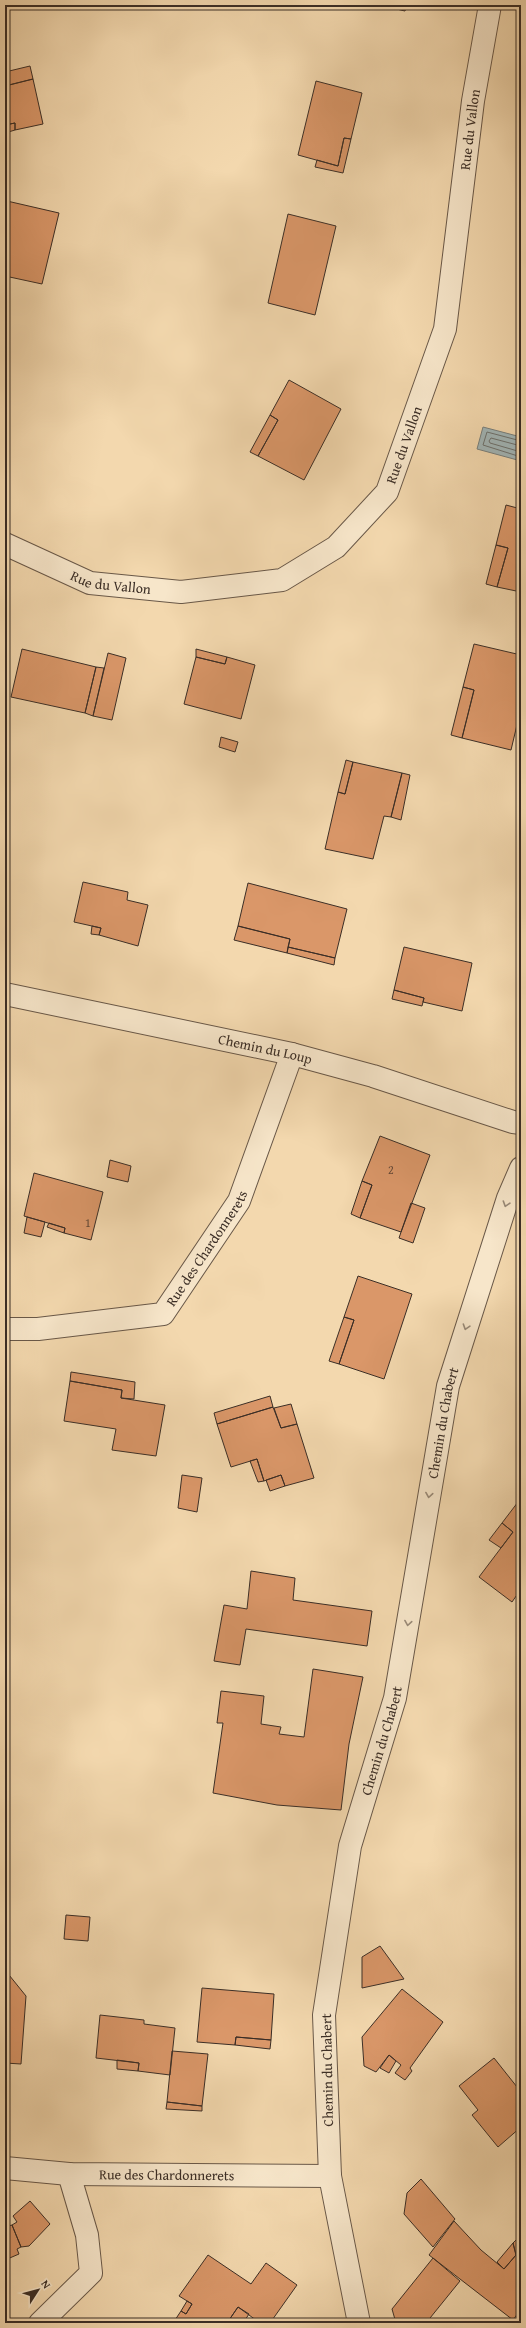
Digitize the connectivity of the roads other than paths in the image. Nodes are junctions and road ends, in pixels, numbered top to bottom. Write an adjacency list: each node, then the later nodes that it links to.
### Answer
1 (490, 5): 2 (street, Rue du Vallon)
2 (5, 544)
3 (5, 994): 4 (street, Chemin du Loup)
4 (292, 1054): 5 (street, Chemin du Loup); 7 (street, Rue des Chardonnerets)
5 (521, 1123)
6 (521, 1168): 10 (street, Chemin du Chabert, one-way to 10)
7 (5, 1329)
8 (5, 2168): 9 (street, Rue des Chardonnerets)
9 (69, 2174): 10 (street, Rue des Chardonnerets); 11 (street)
10 (330, 2176): 12 (street, Chemin du Chabert)
11 (40, 2323)
12 (359, 2323)

